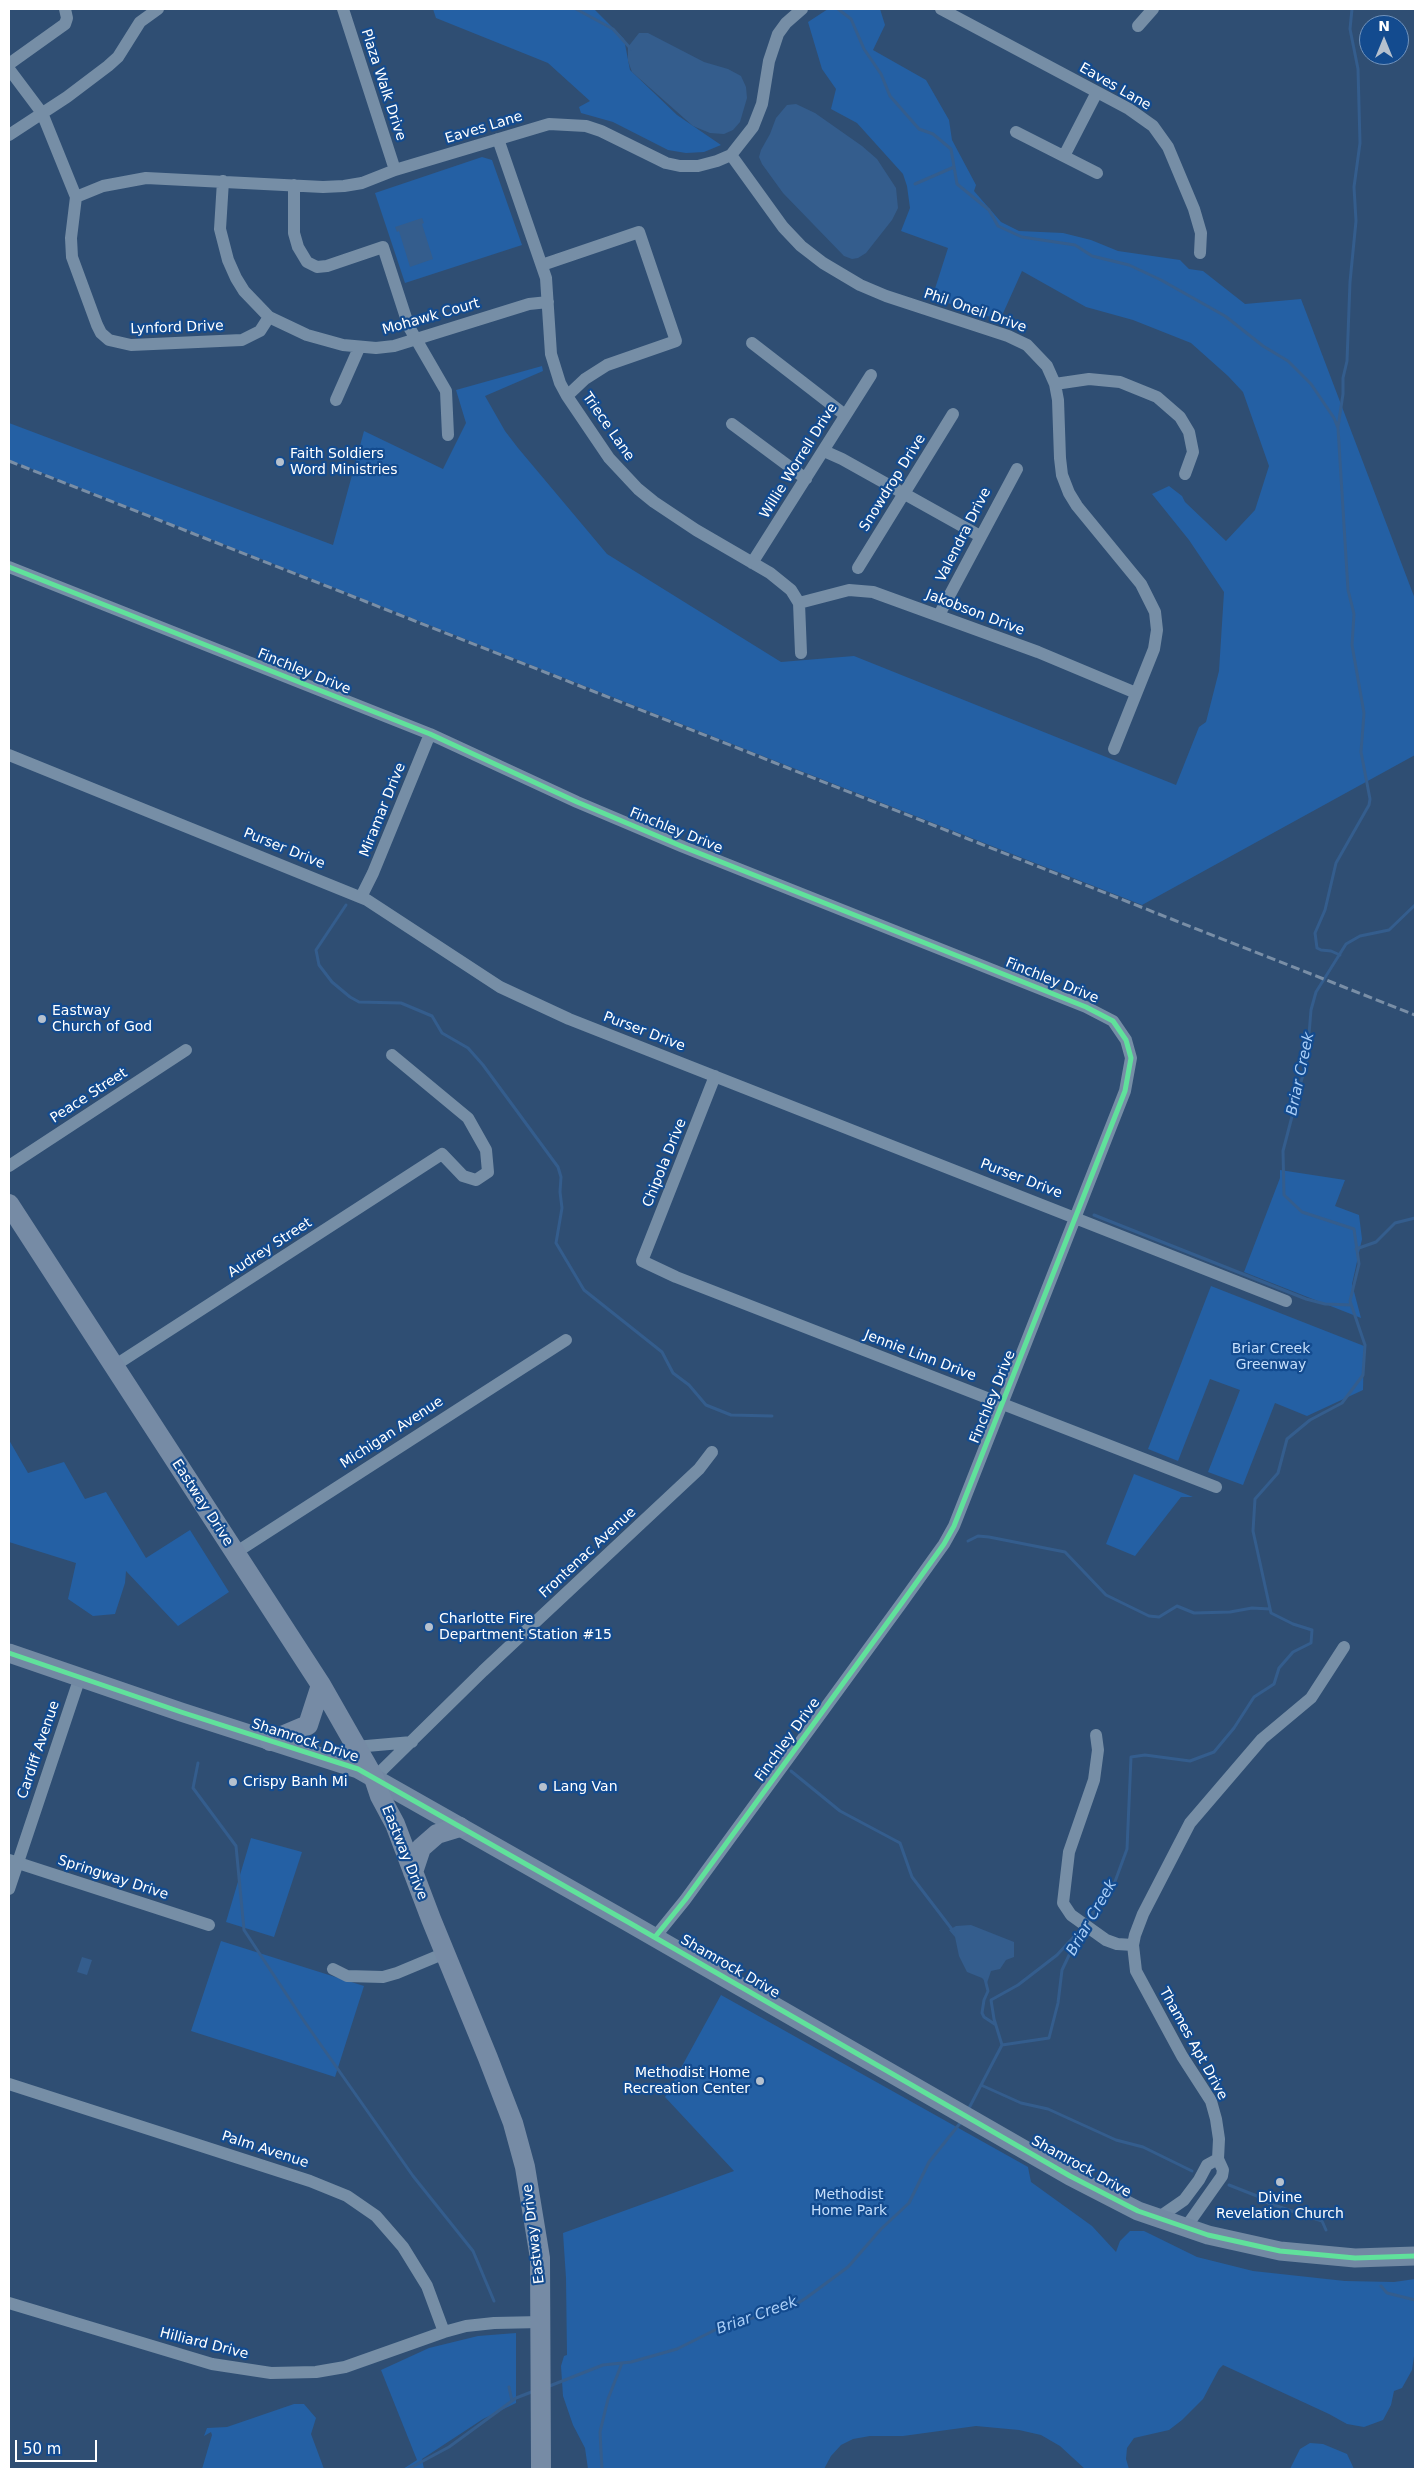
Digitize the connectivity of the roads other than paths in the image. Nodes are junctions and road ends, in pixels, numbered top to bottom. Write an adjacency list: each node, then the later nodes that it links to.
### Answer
1 (65, 9): 8 (street)
2 (158, 9): 11 (street)
3 (343, 9): 17 (street, Plaza Walk Drive)
4 (802, 9): 15 (street, Eaves Lane)
5 (941, 9): 10 (street, Eaves Lane)
6 (1153, 9): 7 (street)
7 (1138, 26)
8 (9, 64)
9 (9, 69): 11 (street)
10 (1097, 92): 16 (street); 22 (street, Eaves Lane)
11 (42, 113): 13 (street); 21 (street)
12 (1016, 132): 16 (street)
13 (9, 134)
14 (498, 139): 15 (street, Eaves Lane); 17 (street, Eaves Lane); 23 (street, Triece Lane)
15 (731, 154): 30 (street, Phil Oneil Drive)
16 (1064, 156): 18 (street)
17 (395, 170): 20 (street, Eaves Lane)
18 (1097, 173)
19 (223, 181): 20 (street, Eaves Lane); 21 (street, Eaves Lane); 25 (street, Mohawk Court)
20 (294, 185): 26 (street)
21 (76, 197): 25 (street, Lynford Drive)
22 (1200, 253)
23 (542, 264): 24 (street, Triece Lane); 31 (street)
24 (548, 302): 26 (street, Mohawk Court); 31 (street, Triece Lane)
25 (268, 317): 28 (street, Mohawk Court)
26 (416, 339): 28 (street, Mohawk Court); 36 (street)
27 (752, 343): 34 (street)
28 (359, 348): 32 (street)
29 (871, 374): 34 (street, Willie Worrell Drive)
30 (1055, 384): 39 (street); 49 (street, Phil Oneil Drive)
31 (567, 396): 43 (street, Triece Lane)
32 (336, 400)
33 (953, 414): 41 (street, Snowdrop Drive)
34 (845, 415): 37 (street, Willie Worrell Drive)
35 (732, 424): 40 (street)
36 (448, 435)
37 (824, 451): 40 (street, Willie Worrell Drive); 41 (street)
38 (1017, 470): 42 (street, Valendra Drive)
39 (1185, 474)
40 (806, 479): 43 (street, Willie Worrell Drive)
41 (904, 494): 42 (street); 45 (street, Snowdrop Drive)
42 (980, 536): 47 (street, Valendra Drive)
43 (752, 563): 46 (street, Triece Lane)
44 (9, 567): 50 (street, Finchley Drive)
45 (858, 568)
46 (799, 603): 47 (street, Jakobson Drive); 48 (street)
47 (939, 616): 49 (street, Jakobson Drive)
48 (801, 653)
49 (1136, 693): 51 (street, Phil Oneil Drive)
50 (430, 734): 53 (street, Miramar Drive); 59 (street, Finchley Drive)
51 (1114, 749)
52 (9, 756): 53 (street, Purser Drive)
53 (361, 897): 56 (street, Purser Drive)
54 (186, 1050): 57 (street, Peace Street)
55 (392, 1054): 63 (street, Audrey Street)
56 (715, 1076): 59 (street, Purser Drive); 60 (street, Chipola Drive)
57 (9, 1166)
58 (9, 1204): 63 (main road, Eastway Drive)
59 (1076, 1218): 61 (street, Purser Drive); 64 (street, Finchley Drive)
60 (642, 1261): 64 (street, Jennie Linn Drive)
61 (1286, 1301)
62 (566, 1340): 67 (street, Michigan Avenue)
63 (114, 1366): 67 (main road, Eastway Drive)
64 (1002, 1405): 66 (street, Jennie Linn Drive); 82 (street, Finchley Drive)
65 (712, 1452): 74 (street, Frontenac Avenue)
66 (1216, 1487)
67 (235, 1553): 71 (main road, Eastway Drive)
68 (1344, 1647): 83 (street, Thames Apt Drive)
69 (9, 1653): 70 (street, Shamrock Drive)
70 (80, 1677): 73 (street, Shamrock Drive); 78 (street, Cardiff Avenue)
71 (321, 1685): 73 (main road); 75 (main road, Eastway Drive)
72 (1096, 1735): 83 (street)
73 (270, 1741): 76 (street, Shamrock Drive)
74 (412, 1742): 75 (street); 76 (street, Frontenac Avenue)
75 (355, 1747): 76 (main road, Eastway Drive)
76 (374, 1778): 77 (street, Shamrock Drive); 79 (main road, Eastway Drive)
77 (460, 1826): 79 (main road); 82 (street, Shamrock Drive)
78 (13, 1862): 80 (street, Cardiff Avenue); 81 (street, Springway Drive)
79 (414, 1872): 84 (main road, Eastway Drive)
80 (9, 1889)
81 (209, 1925)
82 (655, 1937): 88 (street, Shamrock Drive)
83 (1133, 1945): 87 (street, Thames Apt Drive)
84 (445, 1953): 85 (street); 92 (main road, Eastway Drive)
85 (333, 1969)
86 (9, 2084): 93 (street, Palm Avenue)
87 (1218, 2159): 88 (street); 89 (street, Thames Apt Drive)
88 (1158, 2218): 89 (street, Shamrock Drive)
89 (1186, 2227): 90 (street, Shamrock Drive)
90 (1415, 2256)
91 (9, 2303): 93 (street, Hilliard Drive)
92 (541, 2322): 93 (street, Hilliard Drive); 94 (main road, Eastway Drive)
93 (444, 2332)
94 (541, 2469)

